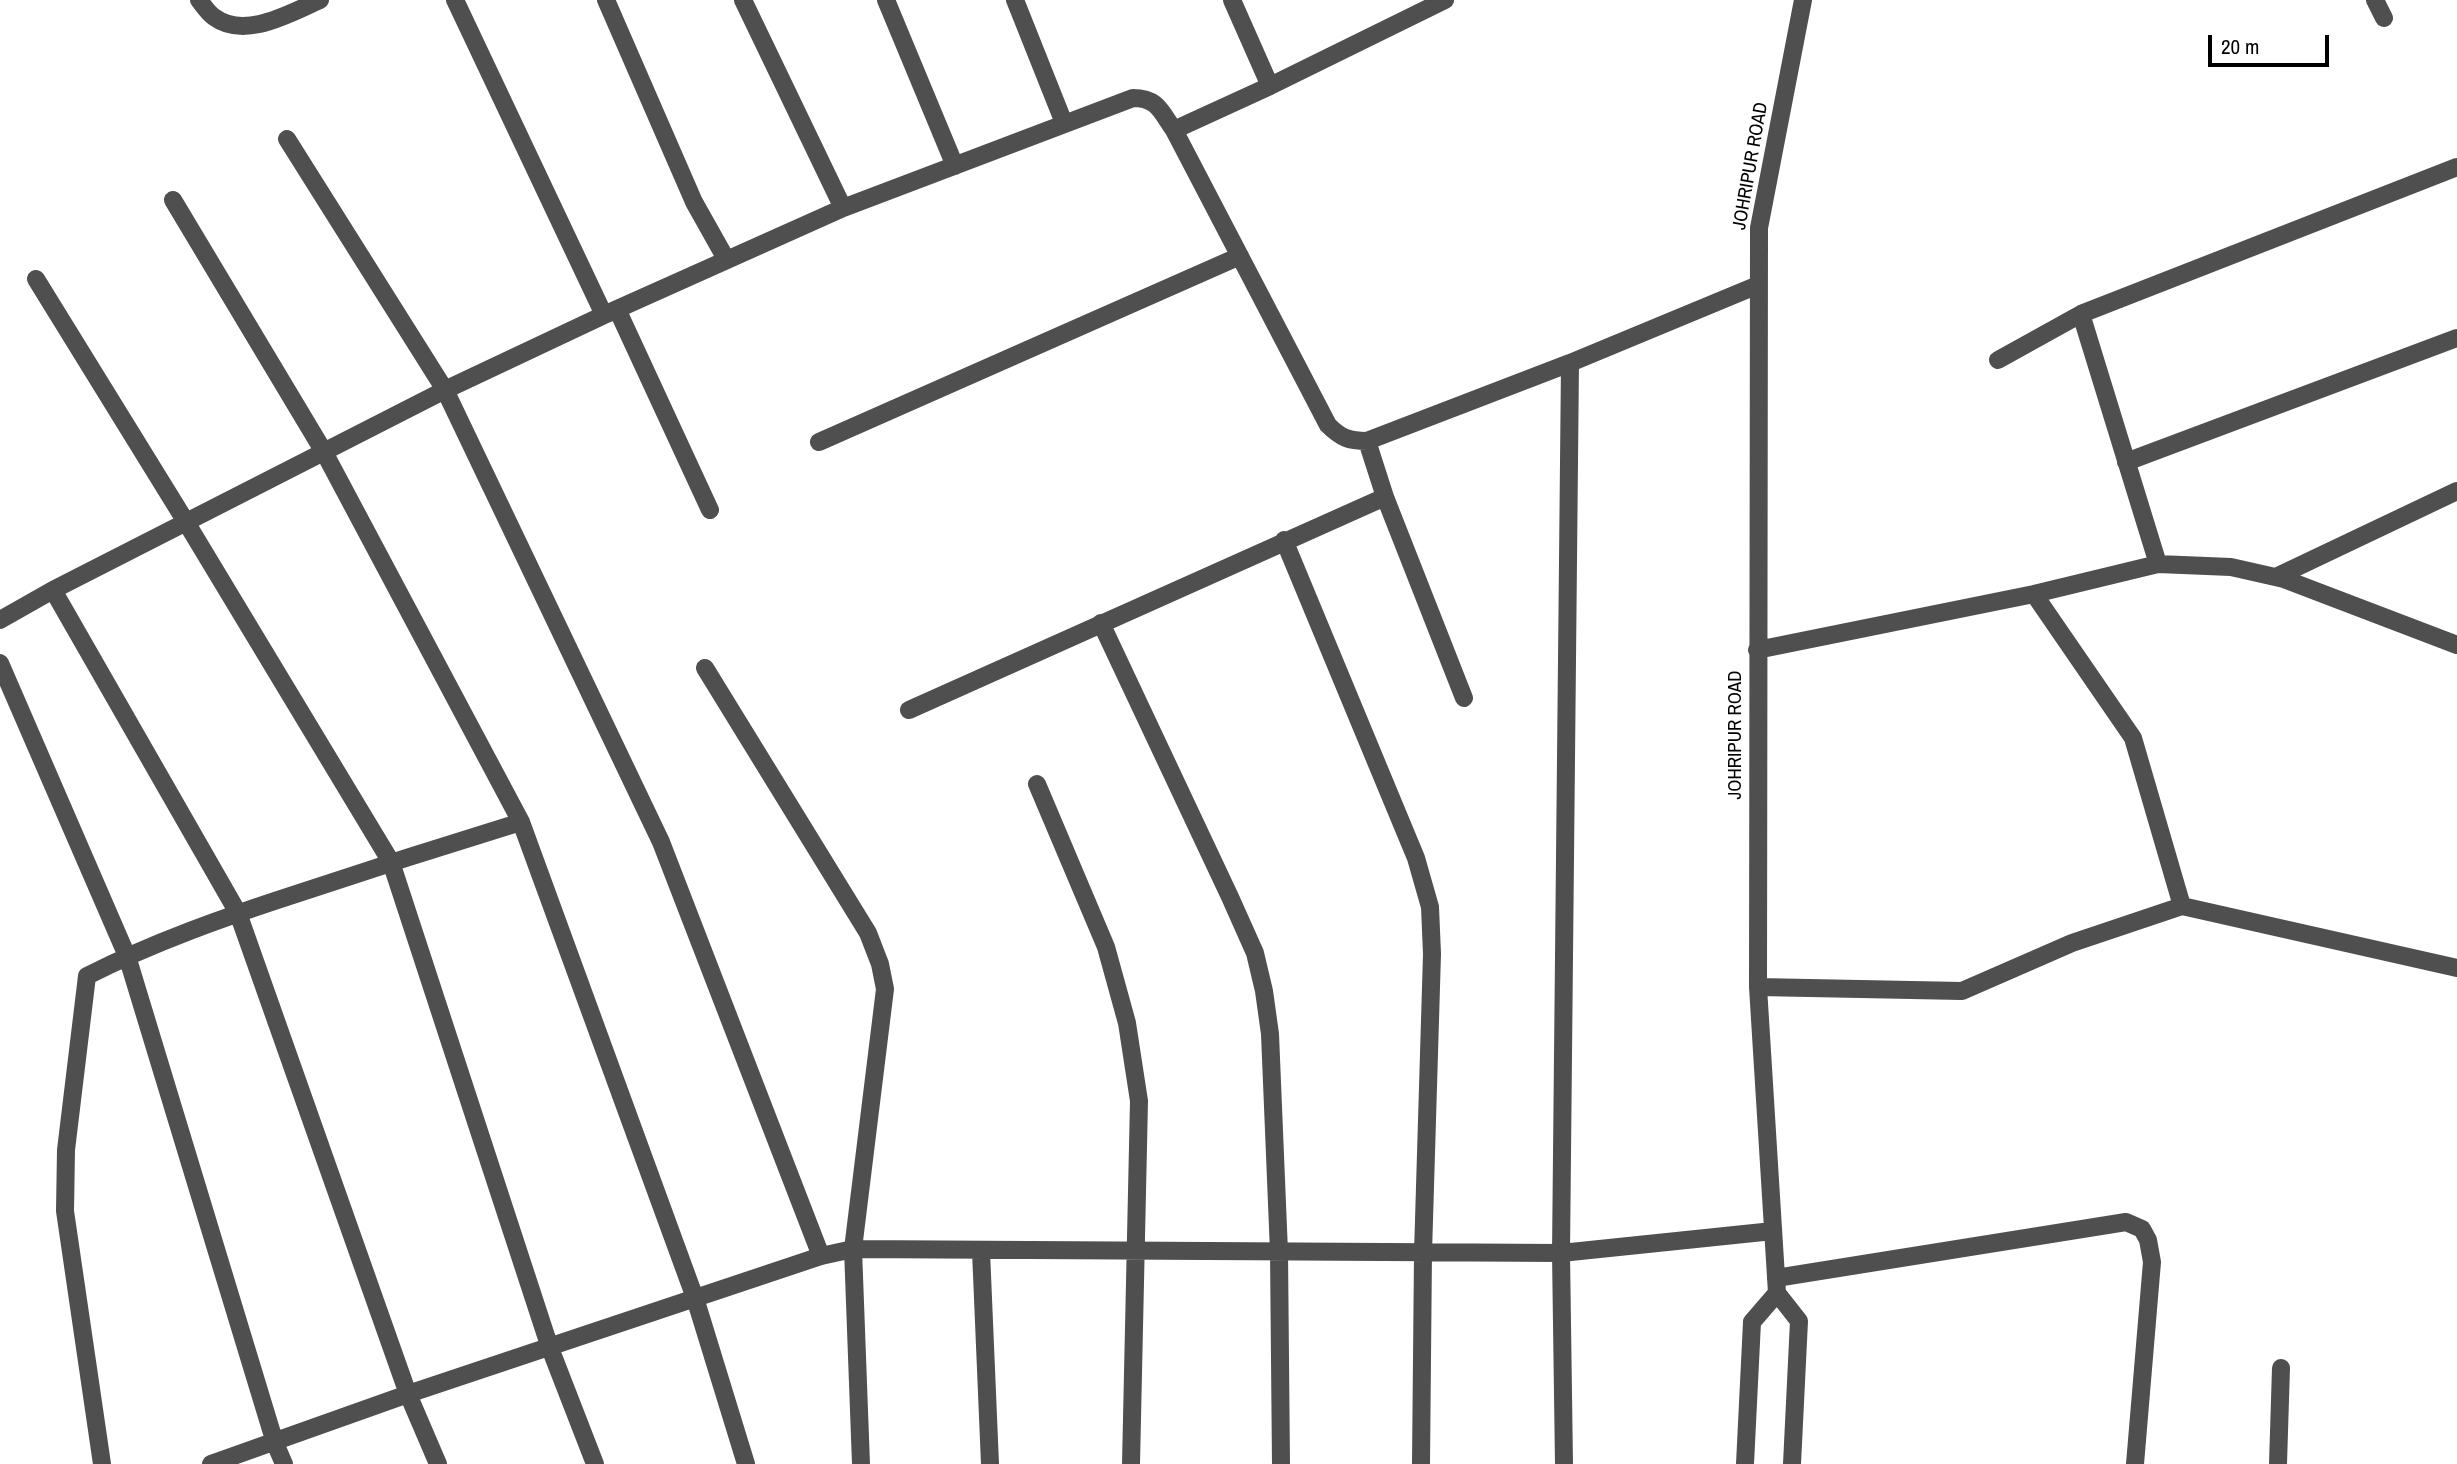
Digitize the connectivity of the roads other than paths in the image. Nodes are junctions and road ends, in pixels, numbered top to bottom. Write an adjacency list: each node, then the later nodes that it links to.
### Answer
1 (199, 0): 2 (street)
2 (320, 0)
3 (455, 0): 25 (street)
4 (606, 0): 22 (street)
5 (743, 0): 20 (street)
6 (886, 0): 17 (street)
7 (1015, 0): 14 (street)
8 (1232, 0): 13 (street)
9 (1445, 0): 13 (street)
10 (1803, 0): 24 (street, JOHRIPUR ROAD)
11 (2375, 0): 12 (street)
12 (2384, 18)
13 (1270, 86): 15 (street)
14 (1064, 123): 15 (street); 17 (street)
15 (1174, 130): 21 (street)
16 (287, 139): 30 (street)
17 (955, 166): 20 (street)
18 (2457, 167): 26 (street)
19 (173, 200): 33 (street)
20 (843, 208): 22 (street)
21 (1240, 256): 31 (street); 32 (street)
22 (726, 260): 25 (street)
23 (36, 279): 38 (street)
24 (1758, 285): 29 (street); 47 (street, JOHRIPUR ROAD)
25 (610, 312): 30 (street); 37 (street)
26 (2081, 314): 28 (street); 34 (street)
27 (2457, 338): 34 (street)
28 (1998, 360)
29 (1570, 363): 31 (street); 66 (street)
30 (445, 390): 33 (street); 67 (street)
31 (1367, 441): 36 (street)
32 (819, 442)
33 (324, 452): 38 (street); 53 (street)
34 (2126, 462): 40 (street)
35 (2457, 491): 41 (street)
36 (1385, 497): 39 (street); 50 (street)
37 (710, 510)
38 (187, 522): 42 (street); 54 (street)
39 (1284, 540): 45 (street); 65 (street)
40 (2158, 564): 41 (street); 43 (street)
41 (2276, 577): 46 (street)
42 (53, 590): 44 (street); 56 (street)
43 (2034, 594): 47 (street); 55 (street)
44 (0, 620)
45 (1101, 623): 51 (street); 64 (street)
46 (2457, 645)
47 (1757, 650): 59 (street, JOHRIPUR ROAD)
48 (0, 663): 57 (street)
49 (705, 668): 61 (street)
50 (1464, 698)
51 (909, 709)
52 (1037, 784): 63 (street)
53 (521, 822): 54 (street); 69 (street)
54 (391, 862): 56 (street); 70 (street)
55 (2182, 906): 58 (street); 59 (street)
56 (238, 913): 57 (street); 72 (street)
57 (127, 956): 73 (street); 74 (street)
58 (2457, 968)
59 (1758, 987): 60 (street, JOHRIPUR ROAD)
60 (1773, 1231): 66 (street); 68 (street, JOHRIPUR ROAD)
61 (853, 1249): 62 (street); 67 (street); 80 (street)
62 (981, 1251): 63 (street); 81 (street)
63 (1135, 1251): 64 (street); 82 (street)
64 (1279, 1252): 65 (street); 83 (street)
65 (1423, 1252): 66 (street); 84 (street)
66 (1561, 1253): 85 (street)
67 (821, 1256): 69 (street)
68 (1777, 1286): 86 (street); 87 (street); 88 (street)
69 (695, 1298): 70 (street); 79 (street)
70 (550, 1348): 72 (street); 78 (street)
71 (2281, 1368): 89 (street)
72 (408, 1394): 73 (street); 77 (street)
73 (275, 1443): 75 (street); 76 (street)
74 (102, 1464)
75 (211, 1464)
76 (284, 1464)
77 (438, 1464)
78 (595, 1464)
79 (746, 1464)
80 (862, 1464)
81 (990, 1464)
82 (1131, 1464)
83 (1281, 1464)
84 (1421, 1464)
85 (1564, 1464)
86 (1745, 1464)
87 (1792, 1464)
88 (2135, 1464)
89 (2278, 1464)

